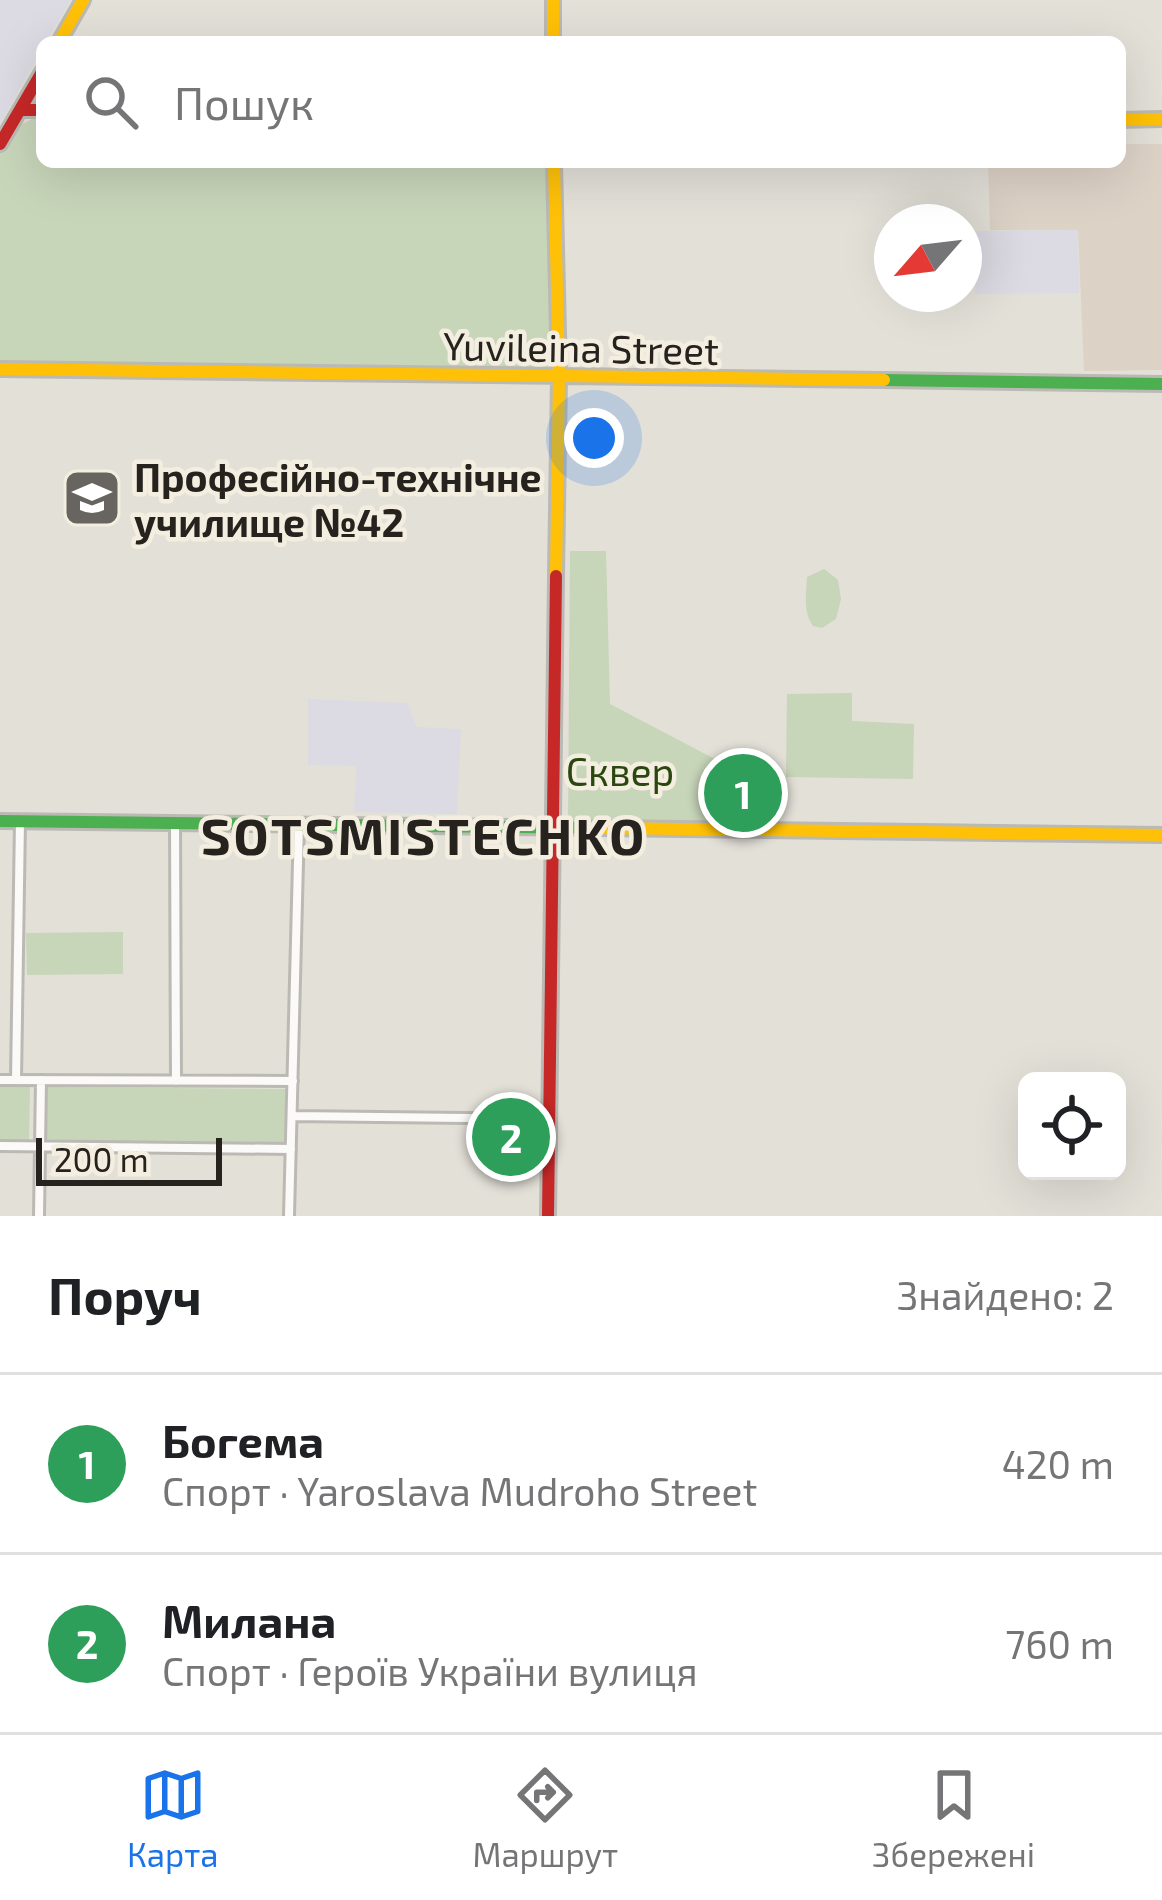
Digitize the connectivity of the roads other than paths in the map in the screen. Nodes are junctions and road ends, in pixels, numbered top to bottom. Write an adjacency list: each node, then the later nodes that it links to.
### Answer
1 (83, 0): 3 (street)
2 (553, 0): 4 (street)
3 (62, 36)
4 (553, 36)
5 (36, 82): 6 (street)
6 (20, 110): 7 (street); 10 (street)
7 (36, 110)
8 (1126, 119): 9 (street)
9 (1162, 119)
10 (0, 144)
11 (554, 168): 13 (street)
12 (0, 369): 13 (street, Yuvileina Street)
13 (559, 376): 14 (street, Yuvileina Street); 19 (street)
14 (1162, 383)
15 (0, 821): 16 (street)
16 (20, 821): 17 (street); 22 (street)
17 (176, 822): 18 (street); 24 (street)
18 (299, 823): 19 (street); 25 (street)
19 (554, 826): 20 (street); 27 (street)
20 (1162, 836)
21 (0, 1080): 22 (street)
22 (16, 1080): 23 (street)
23 (41, 1080): 24 (street); 29 (street)
24 (176, 1081): 25 (street)
25 (292, 1081): 26 (street)
26 (292, 1116): 27 (street); 30 (street)
27 (549, 1119): 33 (street)
28 (0, 1146): 29 (street)
29 (40, 1146): 30 (street); 31 (street)
30 (291, 1149): 32 (street)
31 (39, 1216)
32 (290, 1216)
33 (548, 1216)

